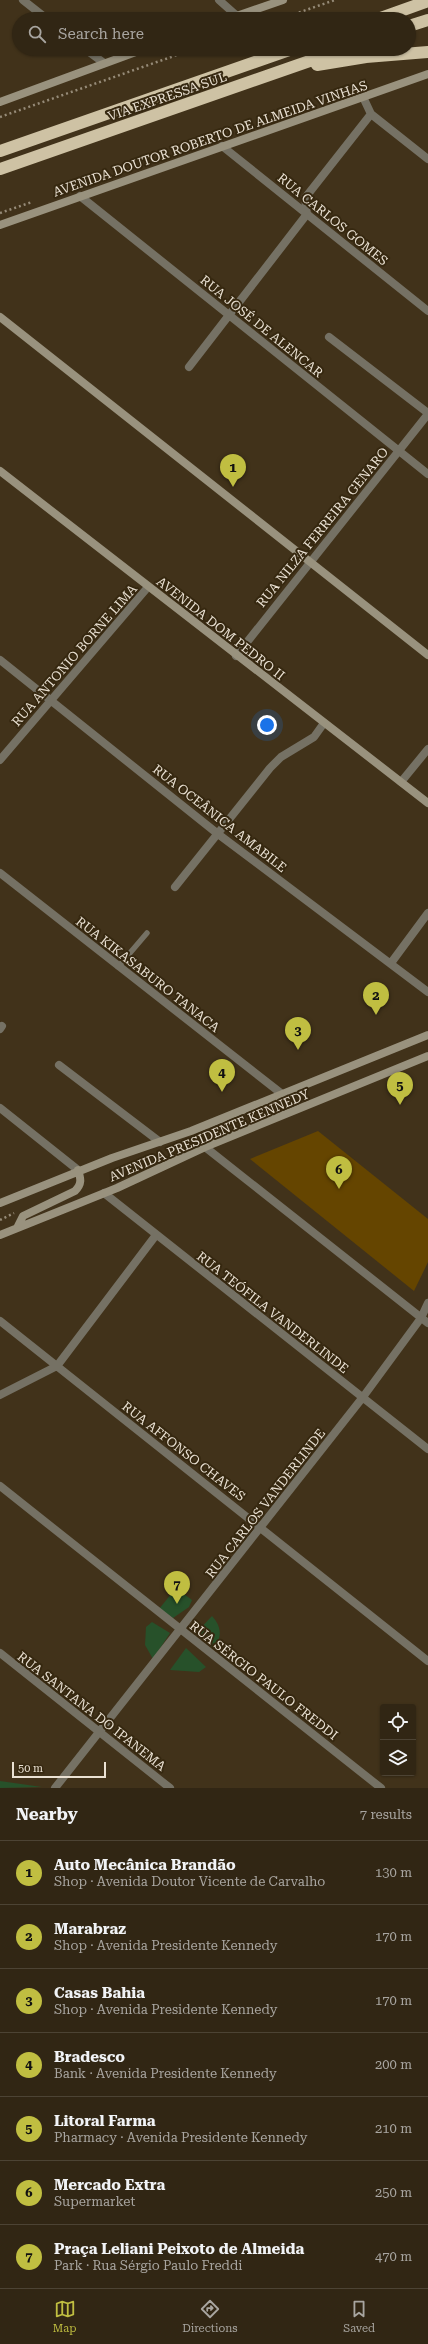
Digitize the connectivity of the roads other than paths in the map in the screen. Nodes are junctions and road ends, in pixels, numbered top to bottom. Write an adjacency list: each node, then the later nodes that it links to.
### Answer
1 (23, 0): 5 (street)
2 (219, 0): 6 (street)
3 (283, 0): 7 (main road)
4 (428, 1): 8 (highway)
5 (38, 12)
6 (233, 12)
7 (249, 12)
8 (397, 12)
9 (428, 20): 10 (highway)
10 (416, 24)
11 (428, 52): 12 (highway)
12 (416, 53)
13 (94, 56): 18 (street)
14 (124, 56): 18 (main road)
15 (272, 56): 25 (highway, VIA EXPRESSA SUL)
16 (324, 56): 19 (highway, VIA EXPRESSA SUL)
17 (387, 56): 19 (highway)
18 (104, 63): 22 (main road)
19 (278, 72): 27 (highway, VIA EXPRESSA SUL)
20 (428, 74): 21 (main road, AVENIDA DOUTOR ROBERTO DE ALMEIDA VINHAS)
21 (364, 97): 23 (street); 24 (main road, AVENIDA DOUTOR ROBERTO DE ALMEIDA VINHAS)
22 (0, 102)
23 (371, 114): 26 (street); 29 (street)
24 (222, 146): 28 (main road, AVENIDA DOUTOR ROBERTO DE ALMEIDA VINHAS); 29 (street, RUA CARLOS GOMES)
25 (0, 151)
26 (428, 160)
27 (0, 169)
28 (80, 196): 30 (main road, AVENIDA DOUTOR ROBERTO DE ALMEIDA VINHAS); 32 (street, RUA JOSÉ DE ALENCAR)
29 (307, 214): 31 (street, RUA CARLOS GOMES); 32 (street)
30 (0, 224)
31 (428, 311)
32 (228, 314): 35 (street); 37 (street, RUA JOSÉ DE ALENCAR)
33 (0, 317): 40 (main road)
34 (329, 337): 36 (street)
35 (189, 367)
36 (428, 413): 37 (street, RUA NILZA FERREIRA GENARO)
37 (399, 451): 39 (street, RUA JOSÉ DE ALENCAR); 40 (street, RUA NILZA FERREIRA GENARO)
38 (0, 471): 41 (main road, AVENIDA DOM PEDRO II)
39 (428, 474)
40 (310, 562): 42 (main road); 43 (street, RUA NILZA FERREIRA GENARO)
41 (148, 587): 43 (main road, AVENIDA DOM PEDRO II); 45 (street, RUA ANTONIO BORNE LIMA)
42 (428, 654)
43 (236, 656): 46 (main road, AVENIDA DOM PEDRO II)
44 (0, 660): 45 (street, RUA OCEÂNICA AMABILE)
45 (51, 700): 48 (street, RUA ANTONIO BORNE LIMA); 51 (street, RUA OCEÂNICA AMABILE)
46 (324, 723): 49 (main road, AVENIDA DOM PEDRO II); 51 (street)
47 (428, 749): 49 (street)
48 (2, 759)
49 (401, 782): 50 (main road, AVENIDA DOM PEDRO II)
50 (428, 803)
51 (218, 834): 53 (street); 56 (street, RUA OCEÂNICA AMABILE)
52 (0, 873): 57 (street, RUA KIKASABURO TANACA)
53 (175, 887)
54 (428, 913): 56 (street)
55 (147, 933): 57 (lane)
56 (391, 963): 58 (street, RUA OCEÂNICA AMABILE)
57 (118, 967): 62 (street, RUA KIKASABURO TANACA)
58 (428, 992)
59 (428, 1035): 62 (main road, AVENIDA PRESIDENTE KENNEDY)
60 (428, 1056): 65 (main road, AVENIDA PRESIDENTE KENNEDY)
61 (59, 1065): 64 (street)
62 (282, 1094): 64 (main road, AVENIDA PRESIDENTE KENNEDY)
63 (0, 1108): 66 (street)
64 (160, 1142): 66 (main road, AVENIDA PRESIDENTE KENNEDY)
65 (205, 1147): 67 (main road, AVENIDA PRESIDENTE KENNEDY); 75 (street)
66 (78, 1170): 68 (main road, AVENIDA PRESIDENTE KENNEDY); 71 (main road)
67 (104, 1193): 71 (main road, AVENIDA PRESIDENTE KENNEDY); 73 (street, RUA TEÓFILA VANDERLINDE)
68 (11, 1198): 69 (main road, AVENIDA PRESIDENTE KENNEDY); 70 (main road)
69 (0, 1203)
70 (0, 1206)
71 (17, 1228): 72 (main road, AVENIDA PRESIDENTE KENNEDY)
72 (0, 1235)
73 (156, 1235): 78 (street); 80 (street, RUA TEÓFILA VANDERLINDE)
74 (428, 1303): 75 (street, RUA CARLOS VANDERLINDE)
75 (421, 1318): 77 (street); 80 (street, RUA CARLOS VANDERLINDE)
76 (0, 1321): 78 (street, RUA AFFONSO CHAVES)
77 (428, 1324)
78 (57, 1366): 79 (street); 83 (street, RUA AFFONSO CHAVES)
79 (0, 1395)
80 (364, 1397): 81 (street, RUA TEÓFILA VANDERLINDE); 83 (street, RUA CARLOS VANDERLINDE)
81 (428, 1449)
82 (0, 1486): 84 (street, RUA SÉRGIO PAULO FREDDI)
83 (261, 1528): 84 (street, RUA CARLOS VANDERLINDE); 86 (street, RUA AFFONSO CHAVES)
84 (181, 1629): 87 (street, RUA CARLOS VANDERLINDE); 90 (street, RUA SÉRGIO PAULO FREDDI)
85 (0, 1653): 87 (street, RUA SANTANA DO IPANEMA)
86 (428, 1661)
87 (100, 1732): 88 (street, RUA CARLOS VANDERLINDE); 89 (street, RUA SANTANA DO IPANEMA)
88 (55, 1788)
89 (170, 1788)
90 (381, 1788)

